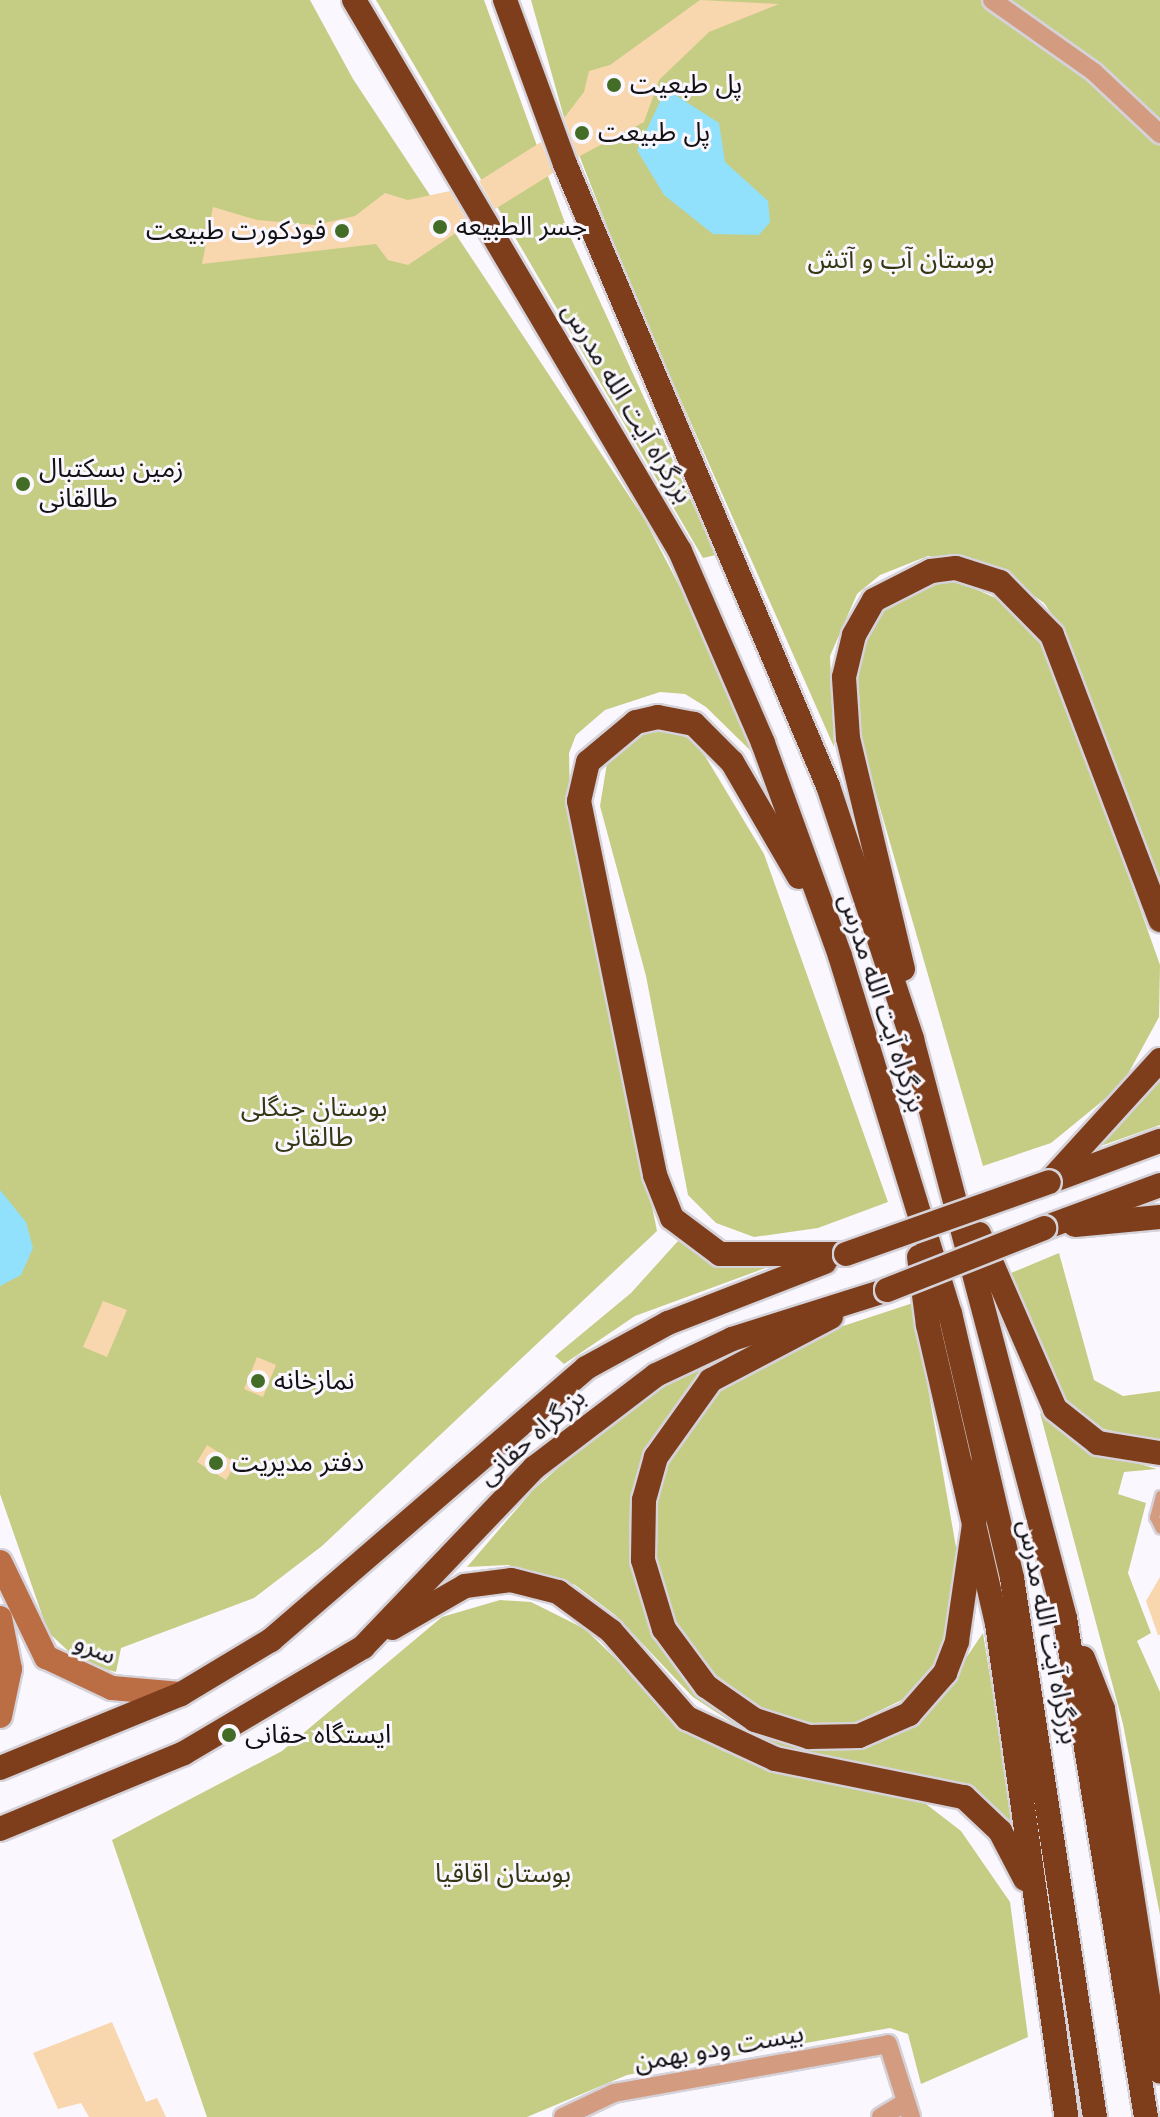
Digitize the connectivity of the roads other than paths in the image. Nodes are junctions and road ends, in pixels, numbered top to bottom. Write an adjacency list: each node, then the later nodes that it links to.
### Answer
1 (354, 0): 6 (highway, بزرگراه آیت الله مدرس)
2 (505, 0): 7 (highway, بزرگراه آیت الله مدرس)
3 (992, 0): 4 (street)
4 (1160, 134)
5 (1160, 920): 7 (highway)
6 (840, 956): 10 (highway, بزرگراه آیت الله مدرس); 16 (highway)
7 (912, 1039): 13 (highway, بزرگراه آیت الله مدرس)
8 (1160, 1060): 11 (highway)
9 (1160, 1141): 11 (highway, بزرگراه حقانی)
10 (908, 1175): 19 (highway, بزرگراه آیت الله مدرس); 21 (highway)
11 (1049, 1182): 16 (highway, بزرگراه حقانی, bridge)
12 (1160, 1185): 15 (highway, بزرگراه حقانی)
13 (952, 1191): 18 (highway); 25 (highway, بزرگراه آیت الله مدرس)
14 (1160, 1217): 15 (highway)
15 (1044, 1228): 17 (highway, بزرگراه حقانی, bridge)
16 (846, 1254): 27 (highway, بزرگراه حقانی)
17 (887, 1290): 21 (highway); 26 (highway, بزرگراه حقانی)
18 (1160, 1453)
19 (984, 1455): 21 (highway); 37 (highway, بزرگراه آیت الله مدرس)
20 (1160, 1495): 22 (lane)
21 (970, 1519): 31 (highway)
22 (1160, 1529)
23 (0, 1562): 27 (street, سرو)
24 (0, 1618): 28 (street)
25 (1065, 1618): 32 (highway); 38 (highway, بزرگراه آیت الله مدرس)
26 (363, 1647): 30 (highway, بزرگراه حقانی); 31 (highway)
27 (181, 1694): 29 (highway, بزرگراه حقانی)
28 (0, 1716)
29 (0, 1768)
30 (0, 1829)
31 (1042, 1943): 36 (highway)
32 (1160, 2072)
33 (908, 2110): 34 (street, بیست ودو بهمن); 35 (street)
34 (563, 2117)
35 (881, 2117)
36 (1066, 2117)
37 (1095, 2117)
38 (1146, 2117)

